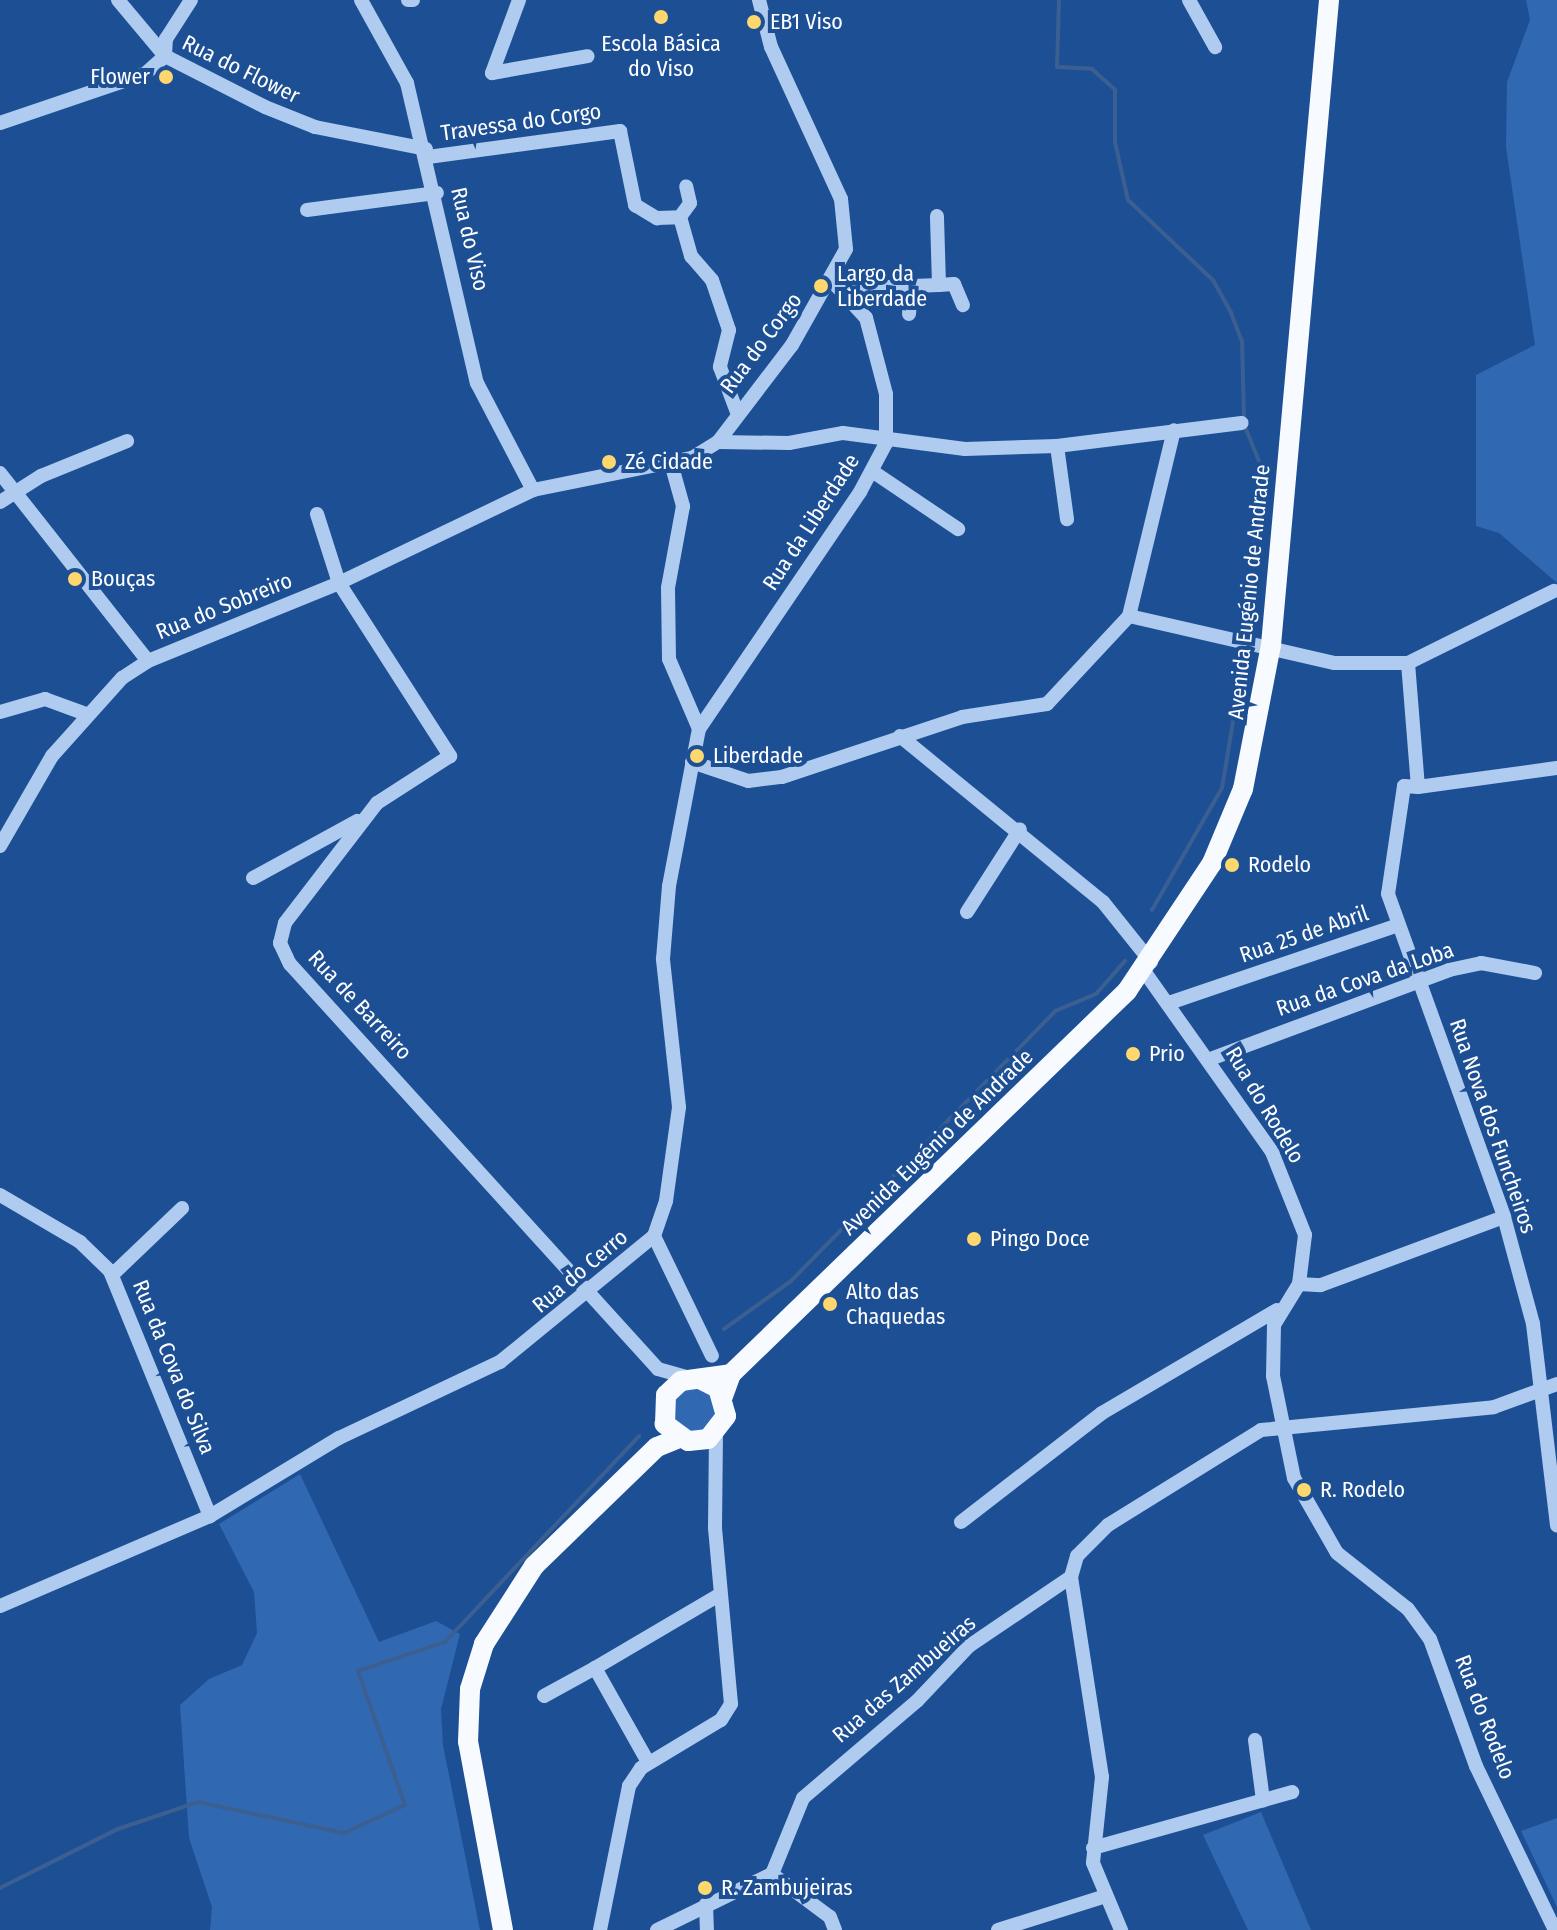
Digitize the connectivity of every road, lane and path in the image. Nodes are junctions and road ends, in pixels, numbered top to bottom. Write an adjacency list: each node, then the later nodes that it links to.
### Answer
1 (118, 0): 9 (street)
2 (191, 0): 9 (street)
3 (361, 0): 12 (street, Rua do Viso)
4 (519, 0): 10 (street)
5 (759, 0): 18 (street, Rua do Corgo)
6 (1189, 0): 8 (street)
7 (1329, 0): 43 (main road, Avenida Eugénio de Andrade)
8 (1215, 47)
9 (165, 56): 11 (street, Rua do Flower); 12 (street, Rua do Flower)
10 (588, 56)
11 (0, 123)
12 (427, 153): 14 (street, Rua do Viso); 17 (street, Travessa do Corgo)
13 (686, 186): 17 (street)
14 (437, 193): 15 (street); 34 (street, Rua do Viso)
15 (307, 210)
16 (937, 216): 19 (street)
17 (680, 217): 24 (street)
18 (832, 281): 21 (street); 24 (street, Rua do Corgo)
19 (939, 285): 20 (street); 22 (street)
20 (911, 291): 21 (street); 23 (street)
21 (846, 296): 29 (street, Rua da Liberdade)
22 (963, 305)
23 (909, 314)
24 (737, 412): 28 (street, Rua do Corgo)
25 (1242, 423): 26 (street)
26 (1174, 430): 30 (street); 42 (street)
27 (127, 441): 35 (street)
28 (718, 442): 29 (street); 31 (street)
29 (886, 443): 30 (street); 32 (street, Rua da Liberdade)
30 (1057, 446): 38 (street)
31 (671, 463): 34 (street); 48 (street)
32 (872, 471): 39 (street); 48 (street, Rua da Liberdade)
33 (0, 473): 35 (street)
34 (533, 490): 40 (street, Rua do Sobreiro)
35 (15, 493): 36 (street); 44 (street)
36 (0, 502)
37 (317, 514): 40 (street)
38 (1067, 519)
39 (958, 529)
40 (339, 583): 44 (street, Rua do Sobreiro); 53 (street, Rua de Barreiro)
41 (1554, 591): 45 (street)
42 (1129, 616): 43 (street); 49 (street)
43 (1271, 645): 45 (street); 59 (main road, Avenida Eugénio de Andrade)
44 (148, 661): 47 (street, Rua do Sobreiro)
45 (1408, 663): 52 (street)
46 (0, 712): 47 (street)
47 (86, 714): 55 (street, Rua do Sobreiro)
48 (699, 729): 50 (street, Rua do Cerro)
49 (900, 736): 50 (street); 54 (street, Rua do Rodelo)
50 (692, 762): 67 (street, Rua do Cerro)
51 (1557, 768): 52 (street)
52 (1418, 787): 58 (street)
53 (365, 818): 56 (street); 70 (street, Rua de Barreiro)
54 (1020, 829): 57 (street); 59 (street, Rua do Rodelo)
55 (0, 846)
56 (253, 878)
57 (967, 912)
58 (1398, 925): 61 (street, Rua 25 de Abril); 62 (street, Rua 25 de Abril)
59 (1148, 966): 62 (street, Rua do Rodelo); 74 (main road, Avenida Eugénio de Andrade)
60 (1535, 973): 61 (street, Rua da Cova da Loba)
61 (1417, 980): 63 (street, Rua da Cova da Loba); 66 (street, Rua Nova dos Funcheiros)
62 (1169, 1003): 63 (street, Rua do Rodelo)
63 (1213, 1058): 69 (street, Rua do Rodelo)
64 (0, 1195): 68 (street, Rua da Cova do Silva)
65 (182, 1208): 68 (street)
66 (1504, 1217): 69 (street); 77 (street, Rua Nova dos Funcheiros)
67 (654, 1236): 70 (street, Rua do Cerro); 72 (street)
68 (112, 1275): 82 (street, Rua da Cova do Silva)
69 (1299, 1284): 71 (street)
70 (588, 1295): 73 (street, Rua de Barreiro); 82 (street, Rua do Cerro)
71 (1277, 1310): 79 (street, Rua do Rodelo); 83 (street)
72 (712, 1356)
73 (658, 1369): 75 (street); 80 (street)
74 (731, 1374): 75 (main road); 78 (main road, Avenida Eugénio de Andrade)
75 (695, 1378): 78 (main road); 80 (main road)
76 (1557, 1384): 77 (street, Rua das Zambueiras)
77 (1540, 1391): 79 (street, Rua das Zambueiras); 81 (street, Rua Nova dos Funcheiros)
78 (723, 1396): 80 (main road, Avenida Eugénio de Andrade)
79 (1284, 1425): 85 (street, Rua das Zambueiras); 106 (street, Rua do Rodelo)
80 (684, 1428): 86 (street); 99 (main road)
81 (1551, 1450): 84 (street, Rua Nova dos Funcheiros)
82 (210, 1516): 87 (street, Rua do Cerro)
83 (961, 1522)
84 (1557, 1526)
85 (1071, 1577): 94 (street); 95 (street, Rua das Zambueiras)
86 (719, 1595): 88 (street); 91 (street)
87 (0, 1606)
88 (595, 1668): 89 (street); 91 (street)
89 (544, 1696)
90 (1255, 1740): 93 (street)
91 (648, 1762): 100 (street)
92 (1292, 1792): 93 (street)
93 (1263, 1800): 94 (street)
94 (1093, 1848): 96 (street)
95 (772, 1874): 97 (street); 103 (street)
96 (1106, 1896): 98 (street); 105 (street)
97 (706, 1904): 101 (street); 102 (street)
98 (1038, 1924): 104 (street)
99 (503, 1930)
100 (600, 1930)
101 (657, 1930)
102 (707, 1930)
103 (835, 1930)
104 (998, 1930)
105 (1121, 1930)
106 (1555, 1930)

